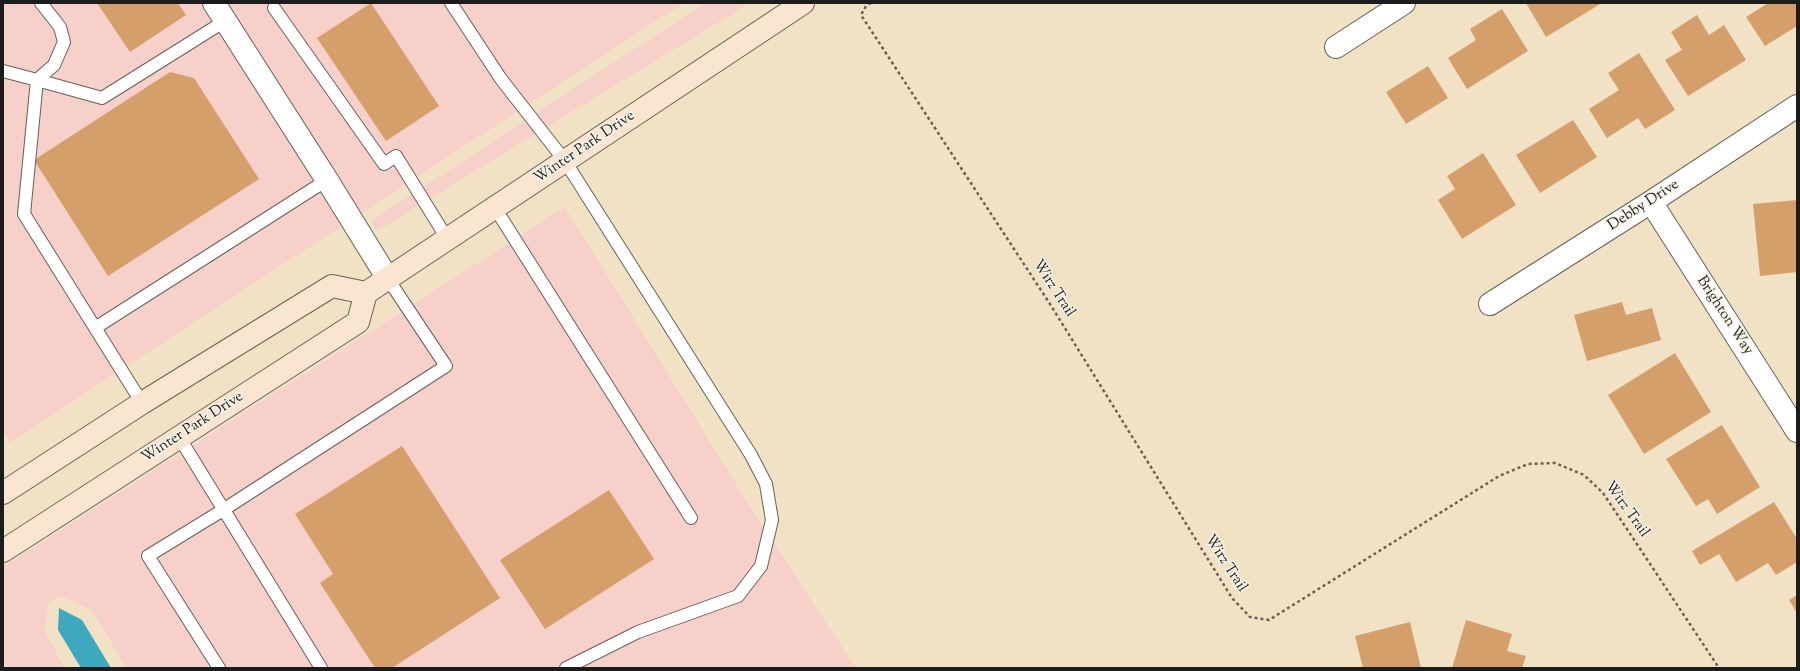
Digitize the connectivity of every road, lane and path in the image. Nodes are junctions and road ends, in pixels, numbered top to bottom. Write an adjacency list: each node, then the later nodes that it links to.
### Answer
1 (41, 3): 11 (lane)
2 (214, 3): 8 (street)
3 (451, 3): 13 (lane)
4 (803, 3): 13 (street, Winter Park Drive)
5 (871, 3): 32 (path, Wirz Trail)
6 (1404, 3): 9 (street)
7 (274, 8): 17 (lane)
8 (225, 21): 11 (lane); 14 (street)
9 (1336, 47)
10 (3, 71): 11 (lane)
11 (37, 80): 21 (lane)
12 (1797, 106): 15 (street, Debby Drive)
13 (564, 161): 16 (street, Winter Park Drive); 31 (lane)
14 (327, 180): 18 (street); 21 (lane)
15 (1651, 202): 20 (street, Debby Drive); 23 (street, Brighton Way)
16 (495, 208): 17 (street, Winter Park Drive); 27 (lane)
17 (448, 240): 18 (street, Winter Park Drive)
18 (388, 279): 19 (street, Winter Park Drive); 26 (lane)
19 (366, 292): 22 (street); 24 (street, Winter Park Drive)
20 (1490, 304)
21 (95, 328): 22 (lane)
22 (142, 403): 25 (street)
23 (1797, 431)
24 (179, 437): 26 (lane); 28 (street, Winter Park Drive)
25 (3, 493)
26 (223, 510): 29 (lane); 30 (lane)
27 (691, 518)
28 (3, 551)
29 (218, 668)
30 (321, 668)
31 (566, 668)
32 (1719, 668)

